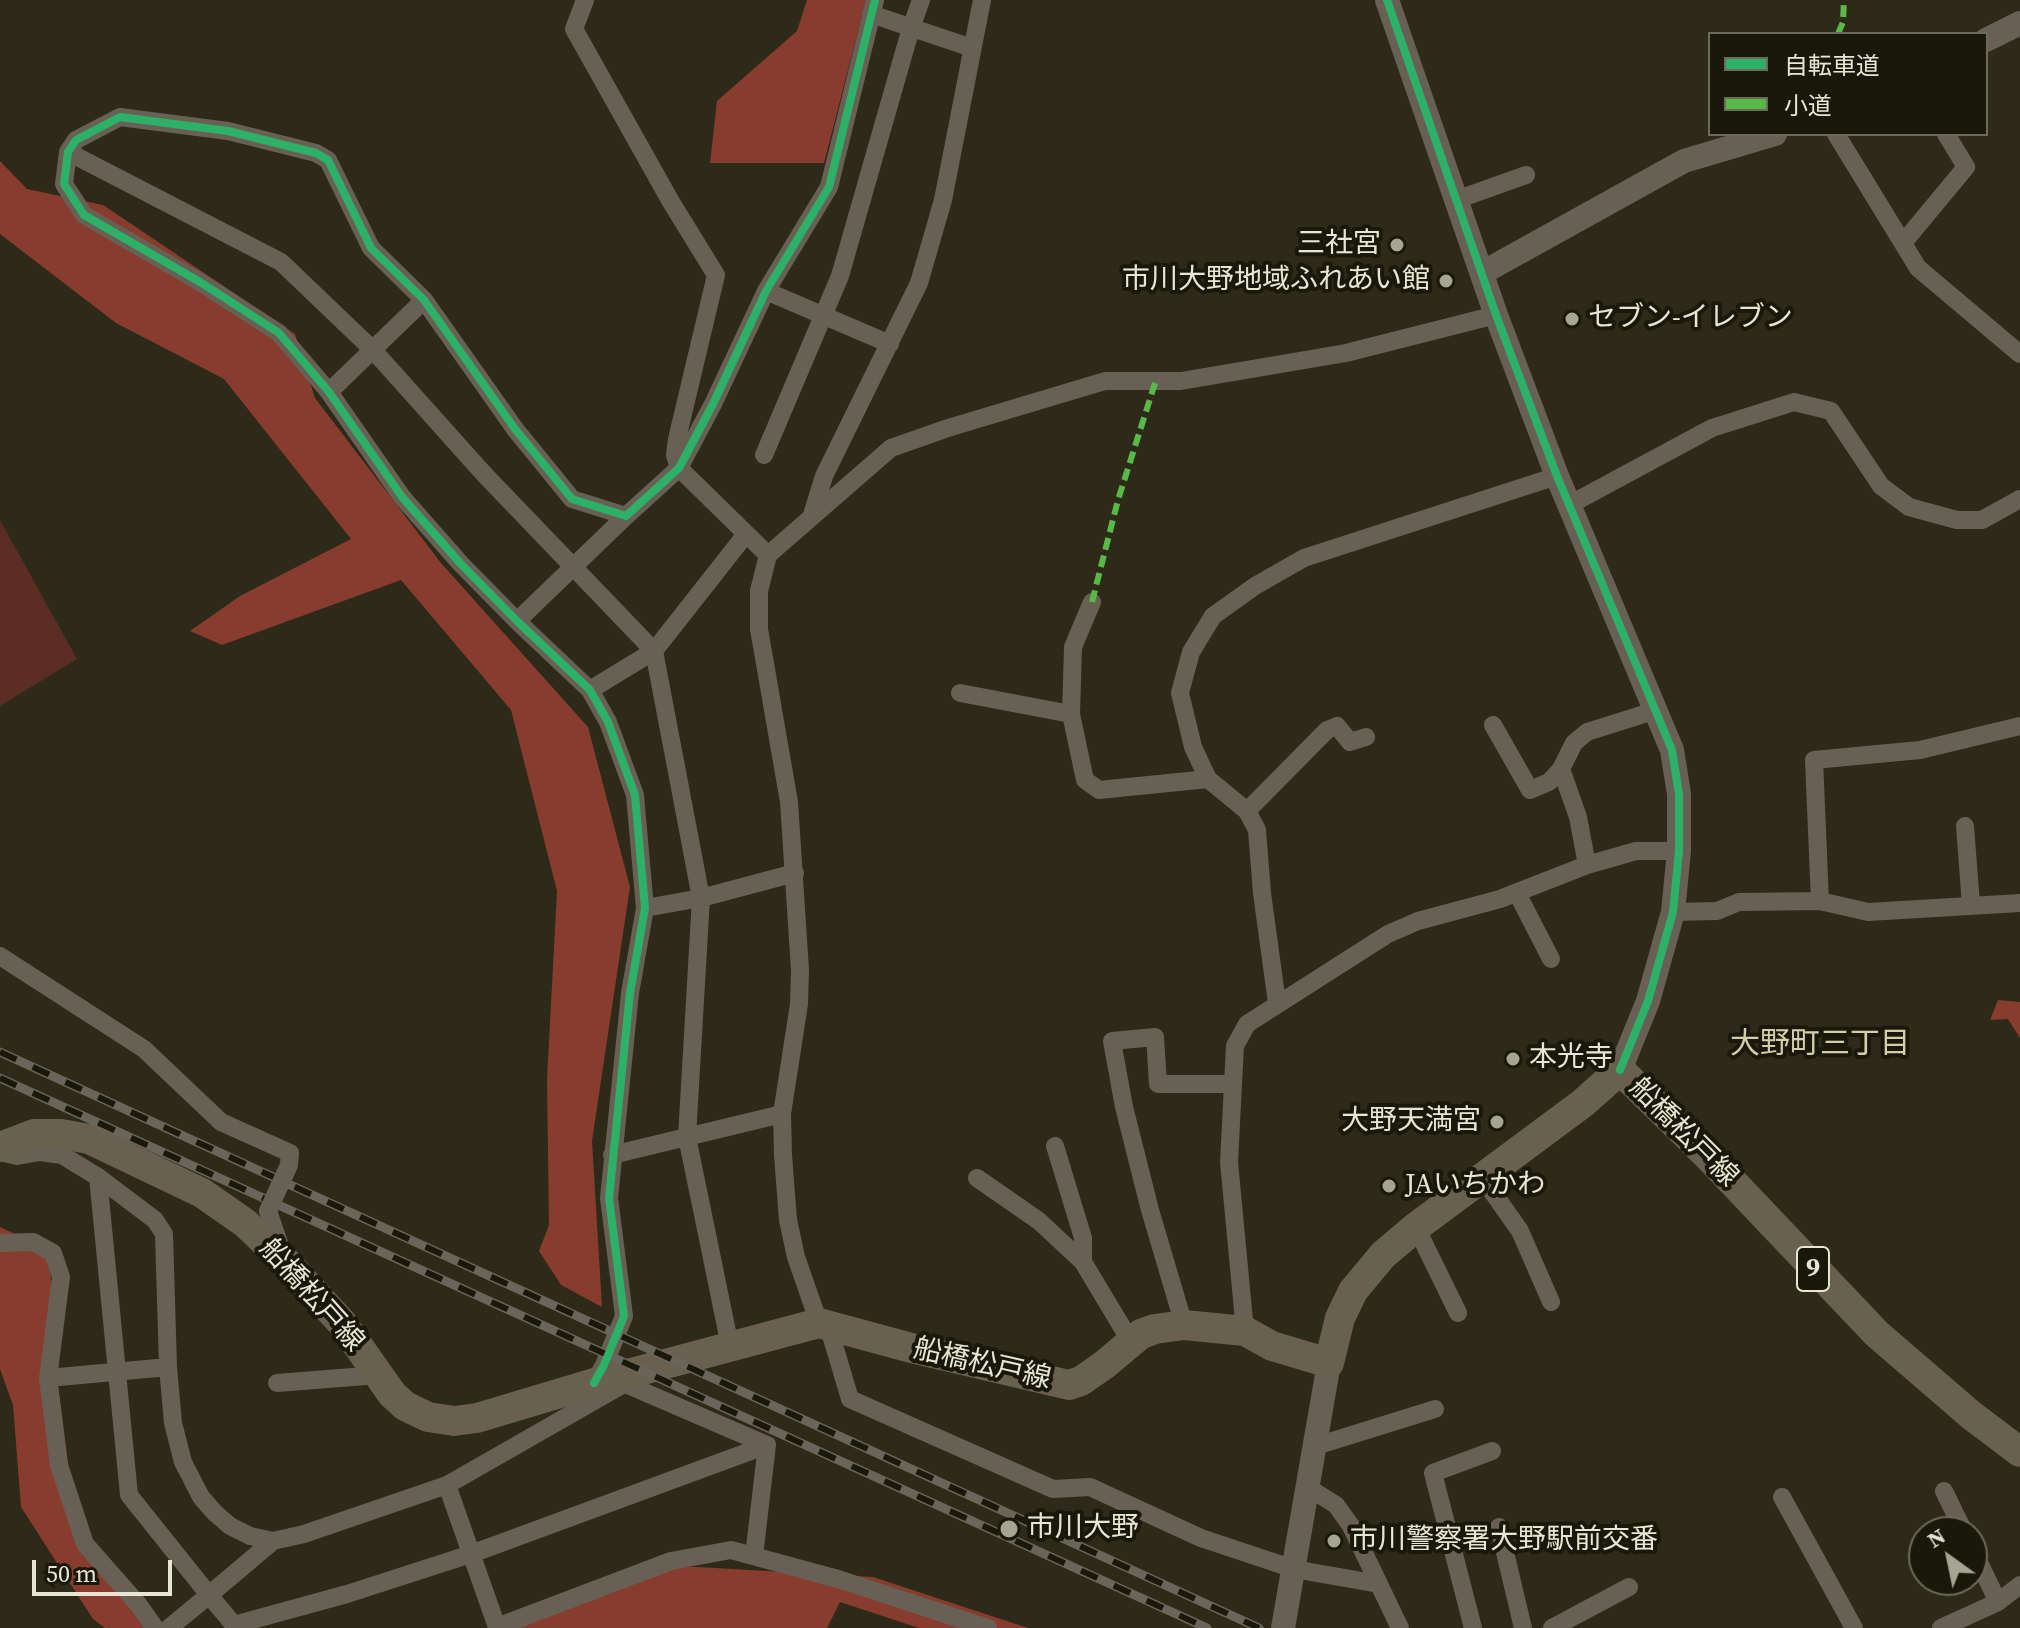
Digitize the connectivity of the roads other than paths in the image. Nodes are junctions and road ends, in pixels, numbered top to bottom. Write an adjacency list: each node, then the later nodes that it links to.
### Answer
1 (585, 0): 27 (street)
2 (921, 0): 7 (street)
3 (982, 0): 9 (street)
4 (1387, 0): 15 (street)
5 (873, 7): 7 (street); 18 (street)
6 (2020, 23): 8 (street)
7 (911, 28): 9 (street); 20 (street)
8 (1988, 39)
9 (972, 48): 22 (street)
10 (1768, 136): 17 (street)
11 (1837, 136): 16 (street)
12 (1947, 136): 16 (street)
13 (68, 152): 19 (street); 23 (street); 25 (street)
14 (1526, 175): 15 (street)
15 (1456, 200): 17 (street)
16 (1903, 243): 24 (street)
17 (1482, 273): 21 (street)
18 (766, 291): 20 (street); 27 (street)
19 (424, 300): 23 (street); 32 (street)
20 (823, 315): 22 (street); 26 (street)
21 (1496, 315): 28 (street); 31 (street)
22 (890, 344): 31 (street)
23 (373, 350): 25 (street); 35 (street)
24 (2020, 354)
25 (329, 392): 37 (street)
26 (764, 455)
27 (679, 468): 32 (street); 33 (street)
28 (1557, 476): 30 (street); 47 (street)
29 (2020, 499): 30 (street)
30 (1569, 505): 41 (street)
31 (812, 515): 34 (street)
32 (626, 516): 35 (street)
33 (746, 534): 34 (street); 38 (street)
34 (768, 555): 52 (street)
35 (573, 567): 37 (street); 38 (street)
36 (1092, 602): 42 (street)
37 (517, 621): 39 (street)
38 (654, 651): 39 (street); 54 (street)
39 (590, 690): 58 (street)
40 (960, 693): 42 (street)
41 (1657, 710): 46 (street); 50 (street)
42 (1071, 714): 47 (street)
43 (1493, 725): 46 (street)
44 (2020, 726): 55 (street)
45 (1366, 737): 48 (street)
46 (1561, 769): 51 (street)
47 (1208, 779): 48 (street)
48 (1247, 811): 62 (street)
49 (1965, 826): 57 (street)
50 (1679, 851): 51 (street); 59 (street)
51 (1587, 865): 53 (street)
52 (795, 873): 54 (street); 65 (street)
53 (1517, 893): 61 (street); 62 (street)
54 (701, 898): 58 (street); 66 (street)
55 (1820, 901): 57 (street); 59 (street)
56 (2020, 903): 57 (street)
57 (1971, 905)
58 (645, 908): 69 (street)
59 (1673, 912): 63 (street)
60 (0, 956): 75 (street, bridge)
61 (1551, 959)
62 (1277, 1003): 64 (street)
63 (1620, 1070): 71 (main road, 船橋松戸線); 95 (main road, 船橋松戸線 / 9)
64 (1233, 1084): 80 (street); 81 (street)
65 (782, 1114): 66 (street); 79 (street)
66 (687, 1137): 69 (street); 83 (street)
67 (1055, 1146): 76 (street)
68 (0, 1149): 70 (street); 75 (main road, 船橋松戸線)
69 (612, 1155): 89 (street)
70 (98, 1177): 85 (street); 86 (street)
71 (1482, 1177): 73 (main road, 船橋松戸線); 77 (street)
72 (977, 1178): 76 (street)
73 (1416, 1227): 78 (street); 84 (main road, 船橋松戸線)
74 (0, 1243): 88 (street)
75 (286, 1262): 87 (main road, 船橋松戸線)
76 (1083, 1262): 82 (street)
77 (1551, 1302)
78 (1458, 1313)
79 (824, 1324): 82 (main road, 船橋松戸線); 83 (main road, 船橋松戸線); 105 (street)
80 (1184, 1325): 81 (main road, 船橋松戸線); 82 (main road, 船橋松戸線)
81 (1245, 1331): 84 (main road, 船橋松戸線)
82 (1131, 1342)
83 (730, 1346): 89 (main road, 船橋松戸線)
84 (1329, 1363): 93 (street)
85 (168, 1367): 86 (street); 102 (street)
86 (117, 1371): 88 (street); 110 (street)
87 (378, 1375): 89 (main road, 船橋松戸線); 90 (street)
88 (48, 1378): 113 (street)
89 (611, 1382): 92 (street); 96 (street)
90 (277, 1383)
91 (1435, 1409): 93 (street)
92 (767, 1445): 103 (street); 104 (street)
93 (1316, 1446): 97 (street)
94 (1492, 1451): 118 (street)
95 (2020, 1452)
96 (447, 1485): 102 (street); 103 (street)
97 (1309, 1488): 105 (street); 107 (street)
98 (1944, 1491): 100 (street)
99 (1782, 1497): 121 (street)
100 (1956, 1516)
101 (1499, 1527): 119 (street)
102 (273, 1541): 110 (street)
103 (471, 1554): 110 (street); 112 (street)
104 (754, 1556): 112 (street); 115 (street)
105 (1294, 1569): 107 (street); 116 (street)
106 (1988, 1581): 111 (street)
107 (1379, 1584): 117 (street)
108 (2020, 1585): 111 (street)
109 (1629, 1587): 120 (street)
110 (209, 1595): 114 (street)
111 (1998, 1602): 122 (street)
112 (496, 1627)
113 (155, 1628)
114 (169, 1628)
115 (988, 1628)
116 (1283, 1628)
117 (1400, 1628)
118 (1473, 1628)
119 (1523, 1628)
120 (1552, 1628)
121 (1854, 1628)
122 (1941, 1628)

